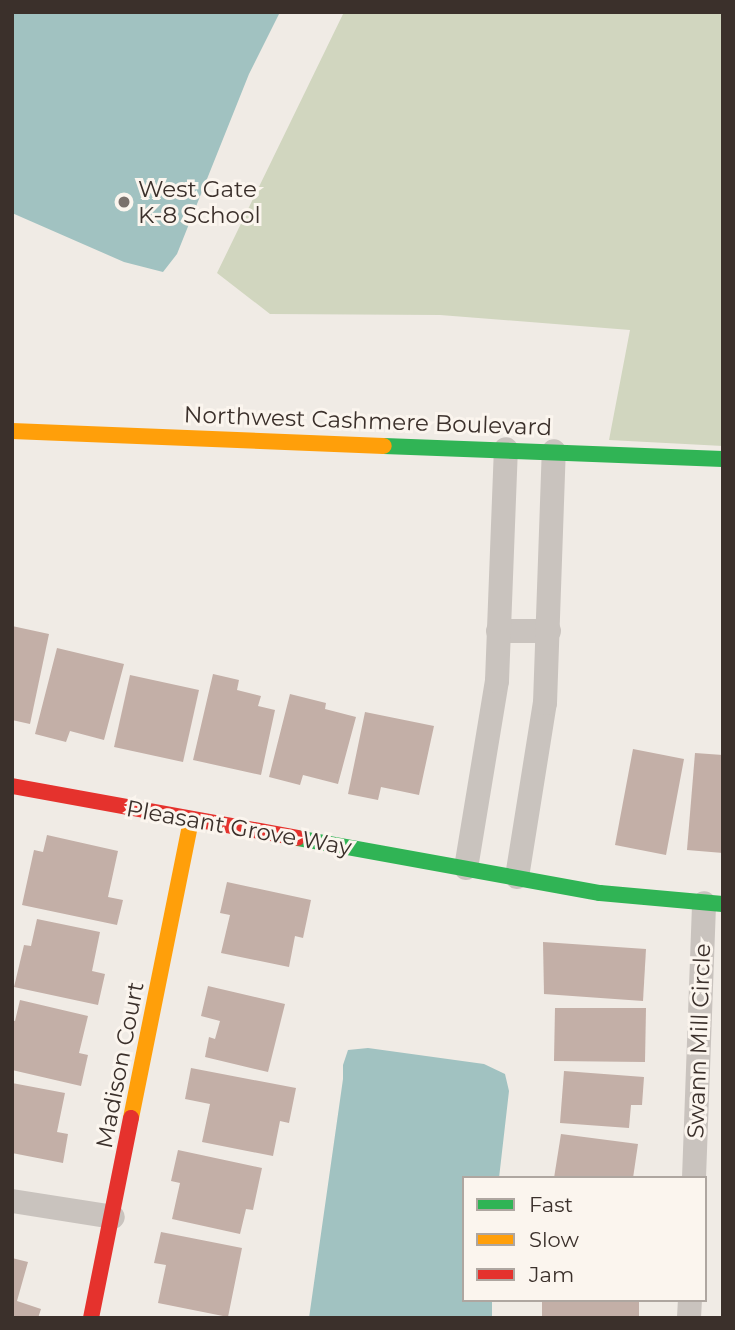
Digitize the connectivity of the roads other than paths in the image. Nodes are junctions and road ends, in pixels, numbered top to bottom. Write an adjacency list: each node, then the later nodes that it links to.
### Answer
1 (12, 430): 2 (street, Northwest Cashmere Boulevard)
2 (506, 449): 3 (street, Northwest Cashmere Boulevard); 5 (street)
3 (554, 451): 4 (street, Northwest Cashmere Boulevard); 6 (street)
4 (723, 459)
5 (498, 631): 6 (street); 9 (street)
6 (549, 631): 10 (street)
7 (12, 786): 8 (street, Pleasant Grove Way)
8 (191, 820): 9 (street, Pleasant Grove Way); 14 (street, Madison Court)
9 (466, 868): 10 (street, Pleasant Grove Way)
10 (517, 877): 11 (street, Pleasant Grove Way)
11 (713, 904): 12 (street, Swann Mill Circle)
12 (694, 1176)
13 (12, 1200): 14 (street)
14 (113, 1217): 15 (street, Madison Court)
15 (91, 1318)

